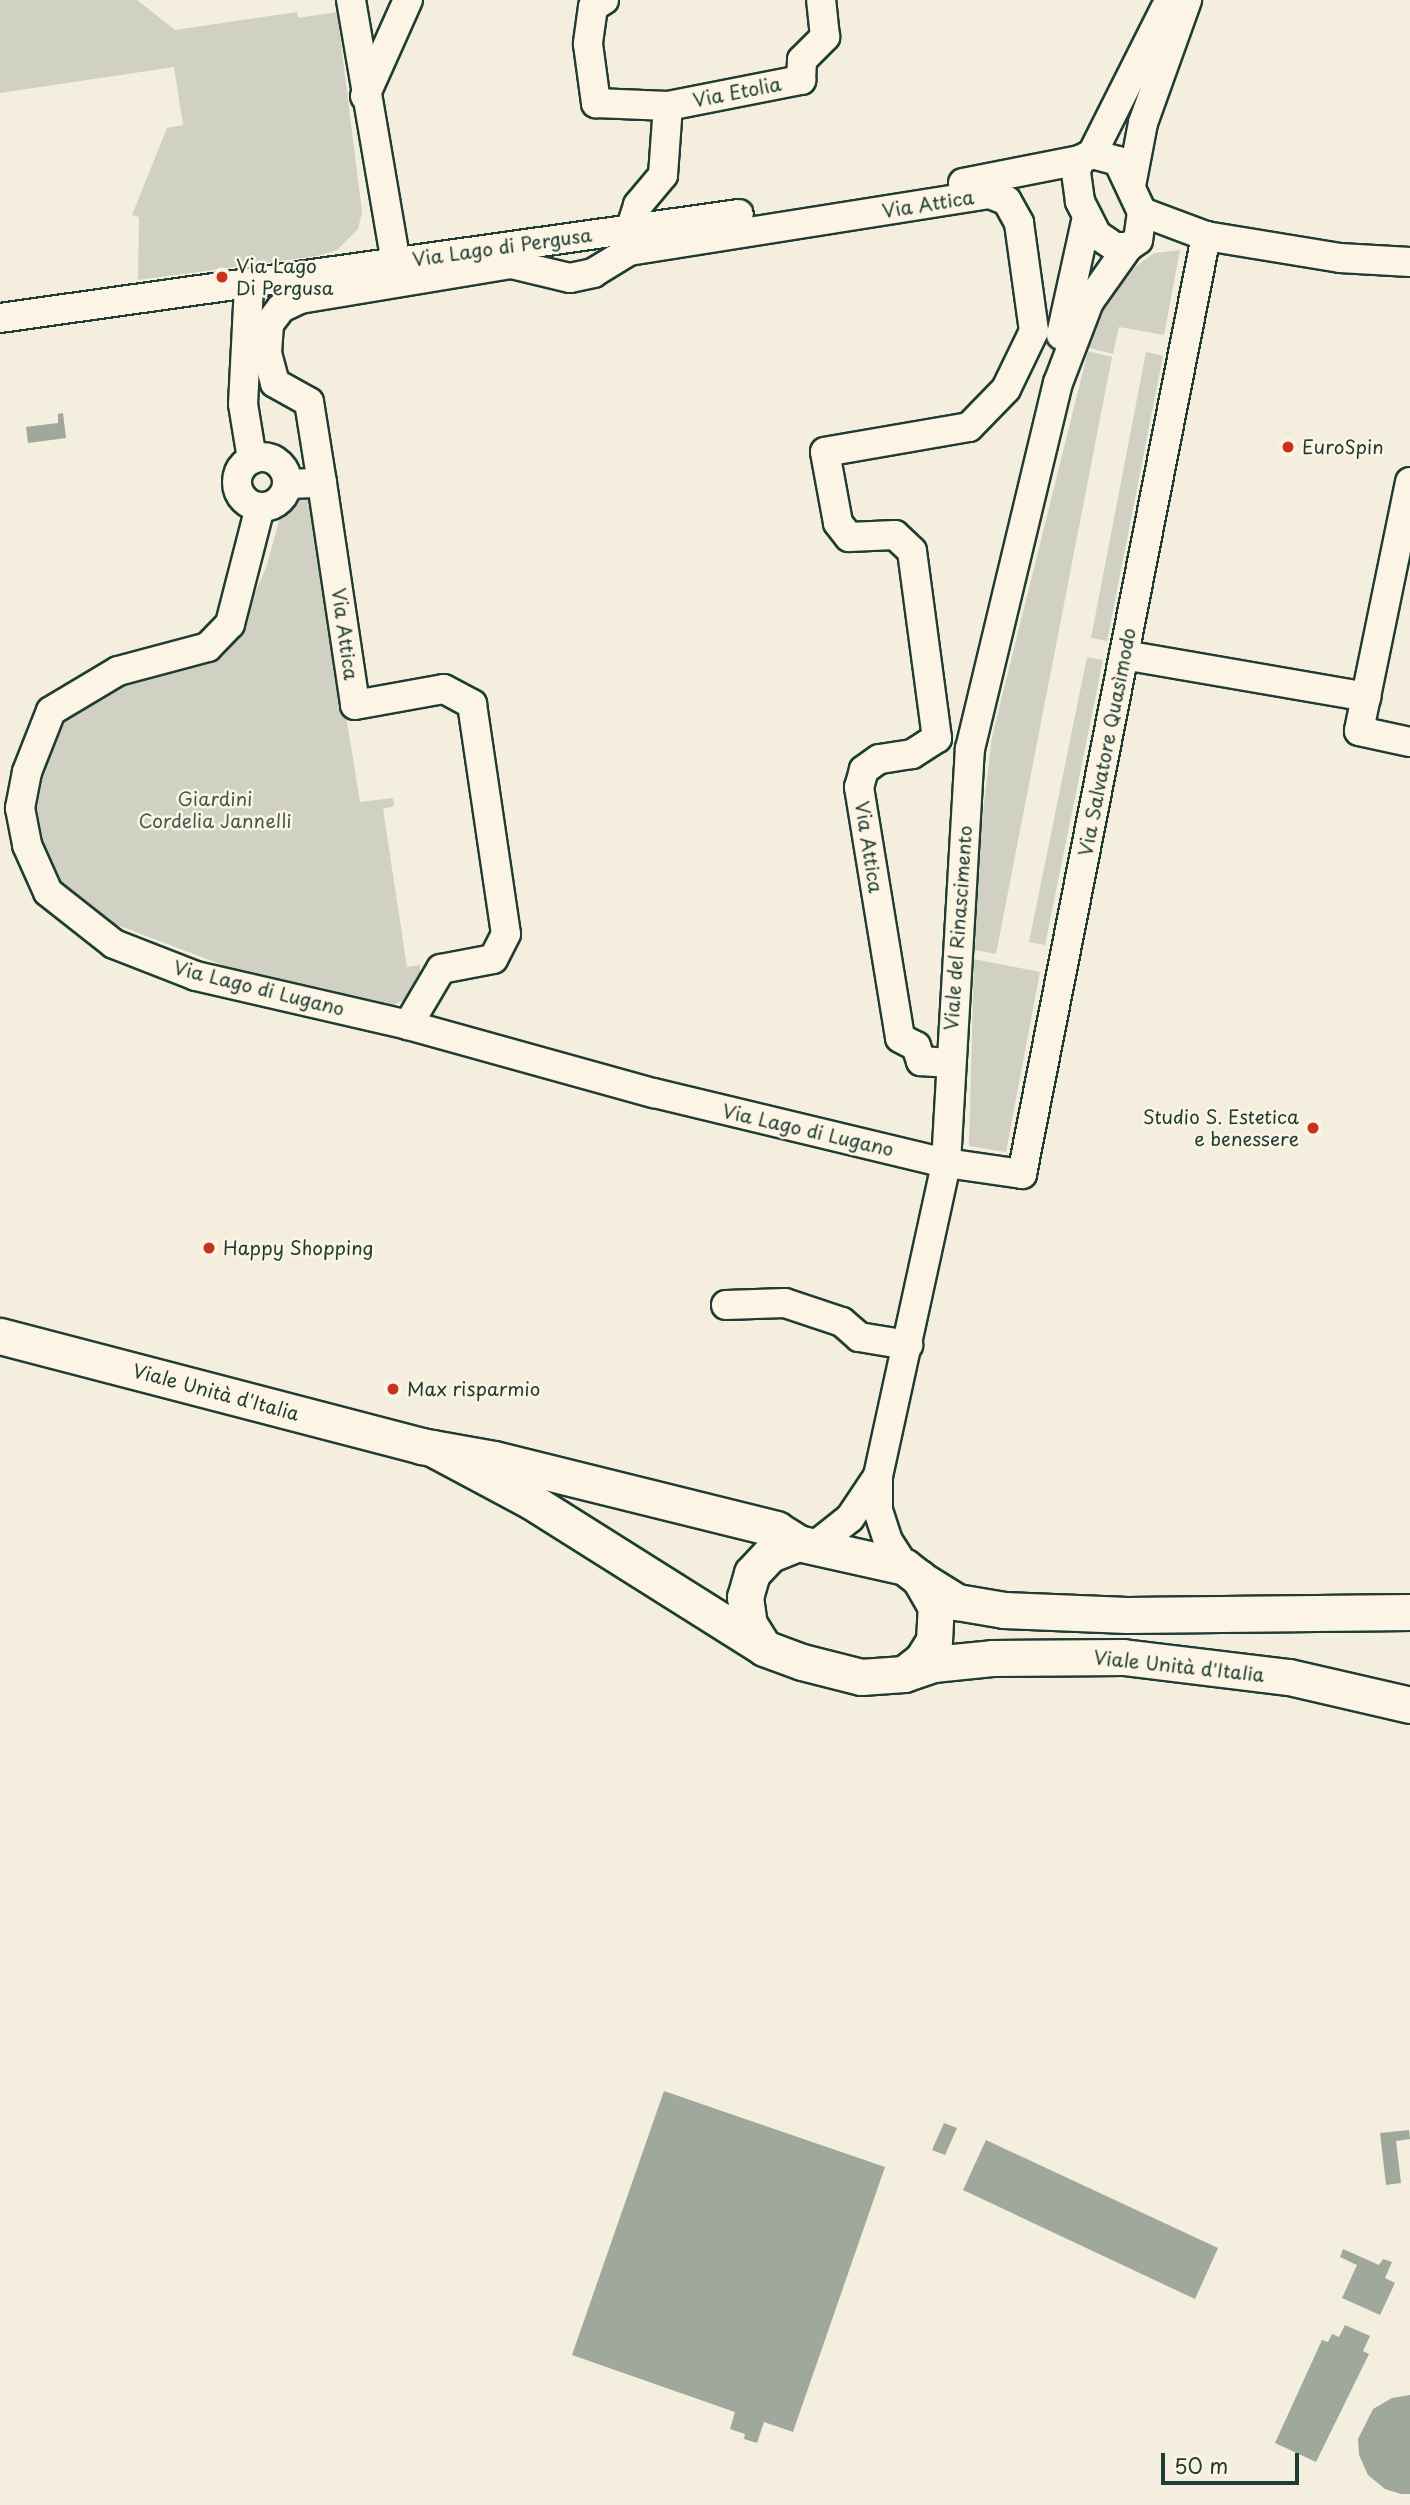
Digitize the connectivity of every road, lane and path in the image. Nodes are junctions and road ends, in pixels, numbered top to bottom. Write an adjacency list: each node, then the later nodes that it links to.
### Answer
1 (351, 0): 7 (street)
2 (408, 0): 7 (street)
3 (604, 0): 8 (street, Via Etolia)
4 (821, 0): 8 (street, Via Etolia)
5 (1169, 0): 9 (street)
6 (1187, 0): 11 (street)
7 (365, 96): 18 (street)
8 (668, 106): 14 (street, Via Etolia)
9 (1086, 157): 10 (street, Via Lago di Pergusa); 11 (street); 12 (street)
10 (1004, 177): 12 (street); 14 (street, Via Lago di Pergusa)
11 (1131, 186): 13 (street)
12 (1084, 209): 17 (street); 23 (street)
13 (1142, 212): 15 (street); 17 (street)
14 (630, 230): 16 (street, Via Lago di Pergusa)
15 (1206, 236): 17 (street); 19 (street); 29 (street, Via Salvatore Quasìmodo)
16 (567, 237): 18 (street, Via Lago di Pergusa); 20 (street)
17 (1133, 244): 23 (street)
18 (396, 262): 21 (street, Via Lago di Pergusa)
19 (1410, 262)
20 (570, 278): 25 (street, Via Attica); 34 (street, Via Attica)
21 (249, 286): 22 (street, Via Lago di Pergusa); 24 (street)
22 (0, 318)
23 (1058, 383): 34 (street, Viale del Rinascimento)
24 (252, 459): 27 (street); 28 (street)
25 (322, 482): 27 (street); 33 (street, Via Attica)
26 (1410, 482): 30 (street)
27 (287, 484): 28 (street)
28 (260, 507): 32 (street, Via Lago di Lugano)
29 (1124, 654): 30 (street); 35 (street, Via Salvatore Quasìmodo)
30 (1366, 697): 31 (street)
31 (1410, 742)
32 (10, 809): 33 (street, Via Lago di Lugano)
33 (408, 1025): 35 (street, Via Lago di Lugano)
34 (949, 1063): 35 (street, Viale del Rinascimento)
35 (946, 1163): 38 (street, Viale del Rinascimento)
36 (726, 1305): 38 (street)
37 (0, 1336): 39 (main road, Viale Unità d'Italia)
38 (908, 1345): 40 (street, Viale del Rinascimento)
39 (432, 1448): 41 (main road, Viale Unità d'Italia); 44 (main road, Viale Unità d'Italia)
40 (878, 1476): 41 (street, Viale del Rinascimento); 42 (street, Viale del Rinascimento)
41 (807, 1544): 42 (main road, Viale Unità d'Italia); 44 (main road)
42 (912, 1573): 43 (main road, Viale Unità d'Italia); 45 (main road)
43 (1410, 1612)
44 (764, 1648): 45 (main road, Viale Unità d'Italia)
45 (904, 1674): 46 (main road, Viale Unità d'Italia)
46 (1410, 1705)

